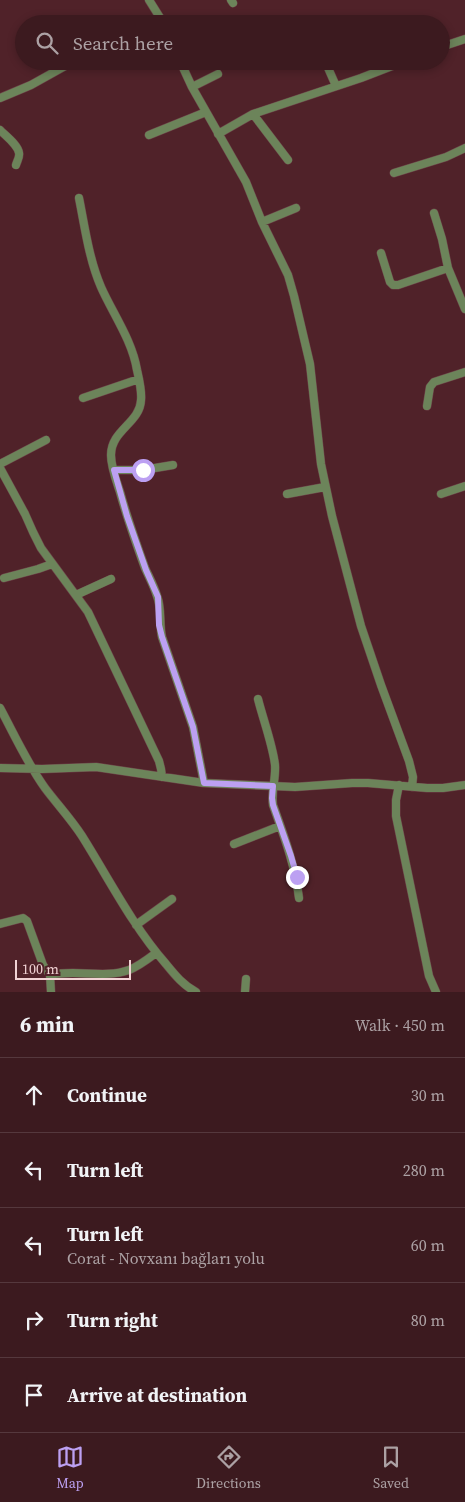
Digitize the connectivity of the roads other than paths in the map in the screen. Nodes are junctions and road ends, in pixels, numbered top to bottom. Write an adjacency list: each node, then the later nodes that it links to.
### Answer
1 (149, 0): 2 (street)
2 (158, 15)
3 (465, 39): 4 (street)
4 (450, 44)
5 (58, 70): 12 (street)
6 (184, 70): 11 (street)
7 (329, 70): 10 (street)
8 (380, 70): 10 (street)
9 (218, 74): 11 (street)
10 (336, 86): 14 (street)
11 (192, 87): 13 (street)
12 (0, 98)
13 (206, 112): 16 (street); 17 (street)
14 (254, 114): 16 (street); 19 (street)
15 (0, 130): 20 (street)
16 (218, 134): 25 (street)
17 (149, 135)
18 (465, 148): 21 (street)
19 (288, 160)
20 (16, 165)
21 (394, 173)
22 (79, 198): 30 (street)
23 (296, 208): 25 (street)
24 (434, 213): 27 (street)
25 (262, 222): 39 (street)
26 (381, 253): 27 (street)
27 (448, 268): 28 (street)
28 (465, 309)
29 (465, 372): 32 (street)
30 (139, 379): 31 (street); 37 (street)
31 (83, 398)
32 (427, 406)
33 (46, 440): 34 (street)
34 (0, 464)
35 (173, 465): 37 (street)
36 (0, 468): 42 (street)
37 (114, 470): 51 (street)
38 (465, 486): 41 (street)
39 (326, 487): 40 (street); 55 (street)
40 (287, 494)
41 (441, 494)
42 (52, 564): 43 (street); 45 (street)
43 (4, 578)
44 (111, 579): 45 (street)
45 (76, 595): 50 (street)
46 (258, 700): 53 (street)
47 (0, 708): 49 (street)
48 (0, 768): 49 (street)
49 (32, 769): 50 (street); 61 (street)
50 (162, 777): 51 (street)
51 (204, 783): 53 (street)
52 (399, 785): 53 (street); 55 (street); 68 (street)
53 (273, 786): 56 (street)
54 (465, 786): 55 (street)
55 (412, 787)
56 (280, 826): 57 (street); 58 (street)
57 (234, 844)
58 (299, 898)
59 (172, 899): 61 (street)
60 (0, 924): 63 (street)
61 (136, 924): 62 (street)
62 (156, 953): 63 (street); 66 (street)
63 (50, 975): 65 (street)
64 (246, 979): 67 (street)
65 (50, 992)
66 (196, 992)
67 (245, 992)
68 (436, 992)

